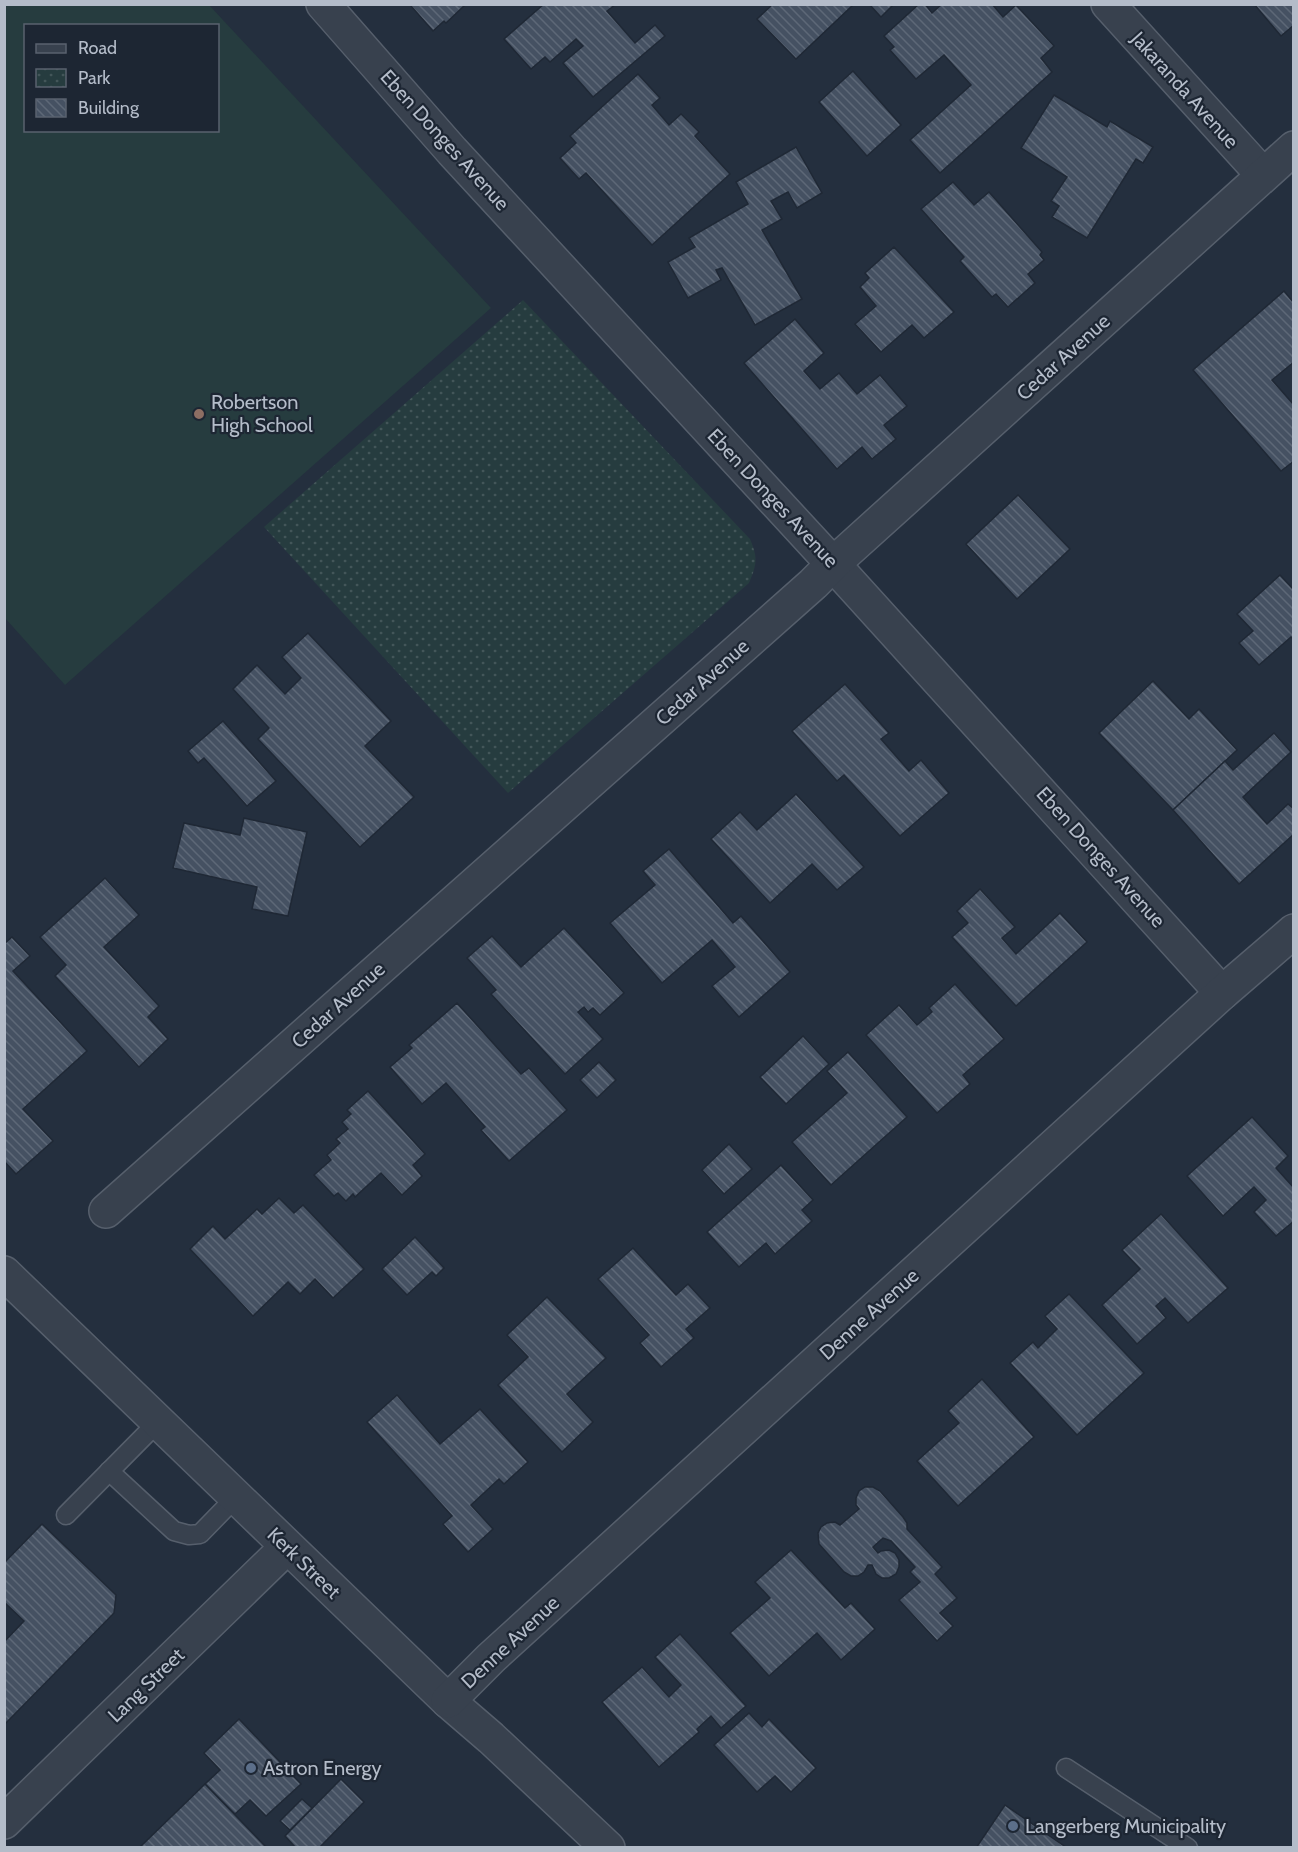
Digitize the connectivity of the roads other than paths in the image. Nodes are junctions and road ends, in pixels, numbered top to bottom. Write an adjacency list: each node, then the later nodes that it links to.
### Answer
1 (323, 4): 5 (street, Eben Donges Avenue)
2 (1108, 4): 4 (street, Jakaranda Avenue)
3 (1293, 148): 4 (street, Cedar Avenue)
4 (1263, 176): 5 (street, Cedar Avenue)
5 (833, 564): 7 (street, Eben Donges Avenue); 8 (street, Cedar Avenue)
6 (1293, 931): 7 (street, Denne Avenue)
7 (1222, 993): 15 (street, Denne Avenue)
8 (106, 1211)
9 (4, 1273): 10 (street, Kerk Street)
10 (159, 1421): 11 (lane); 12 (street, Kerk Street)
11 (109, 1471): 12 (lane); 13 (lane)
12 (237, 1496): 14 (street, Kerk Street)
13 (66, 1515)
14 (287, 1547): 15 (street, Kerk Street); 17 (street, Lang Street)
15 (448, 1701): 18 (street, Kerk Street)
16 (1066, 1768): 19 (lane)
17 (4, 1822)
18 (608, 1848)
19 (1188, 1848)

